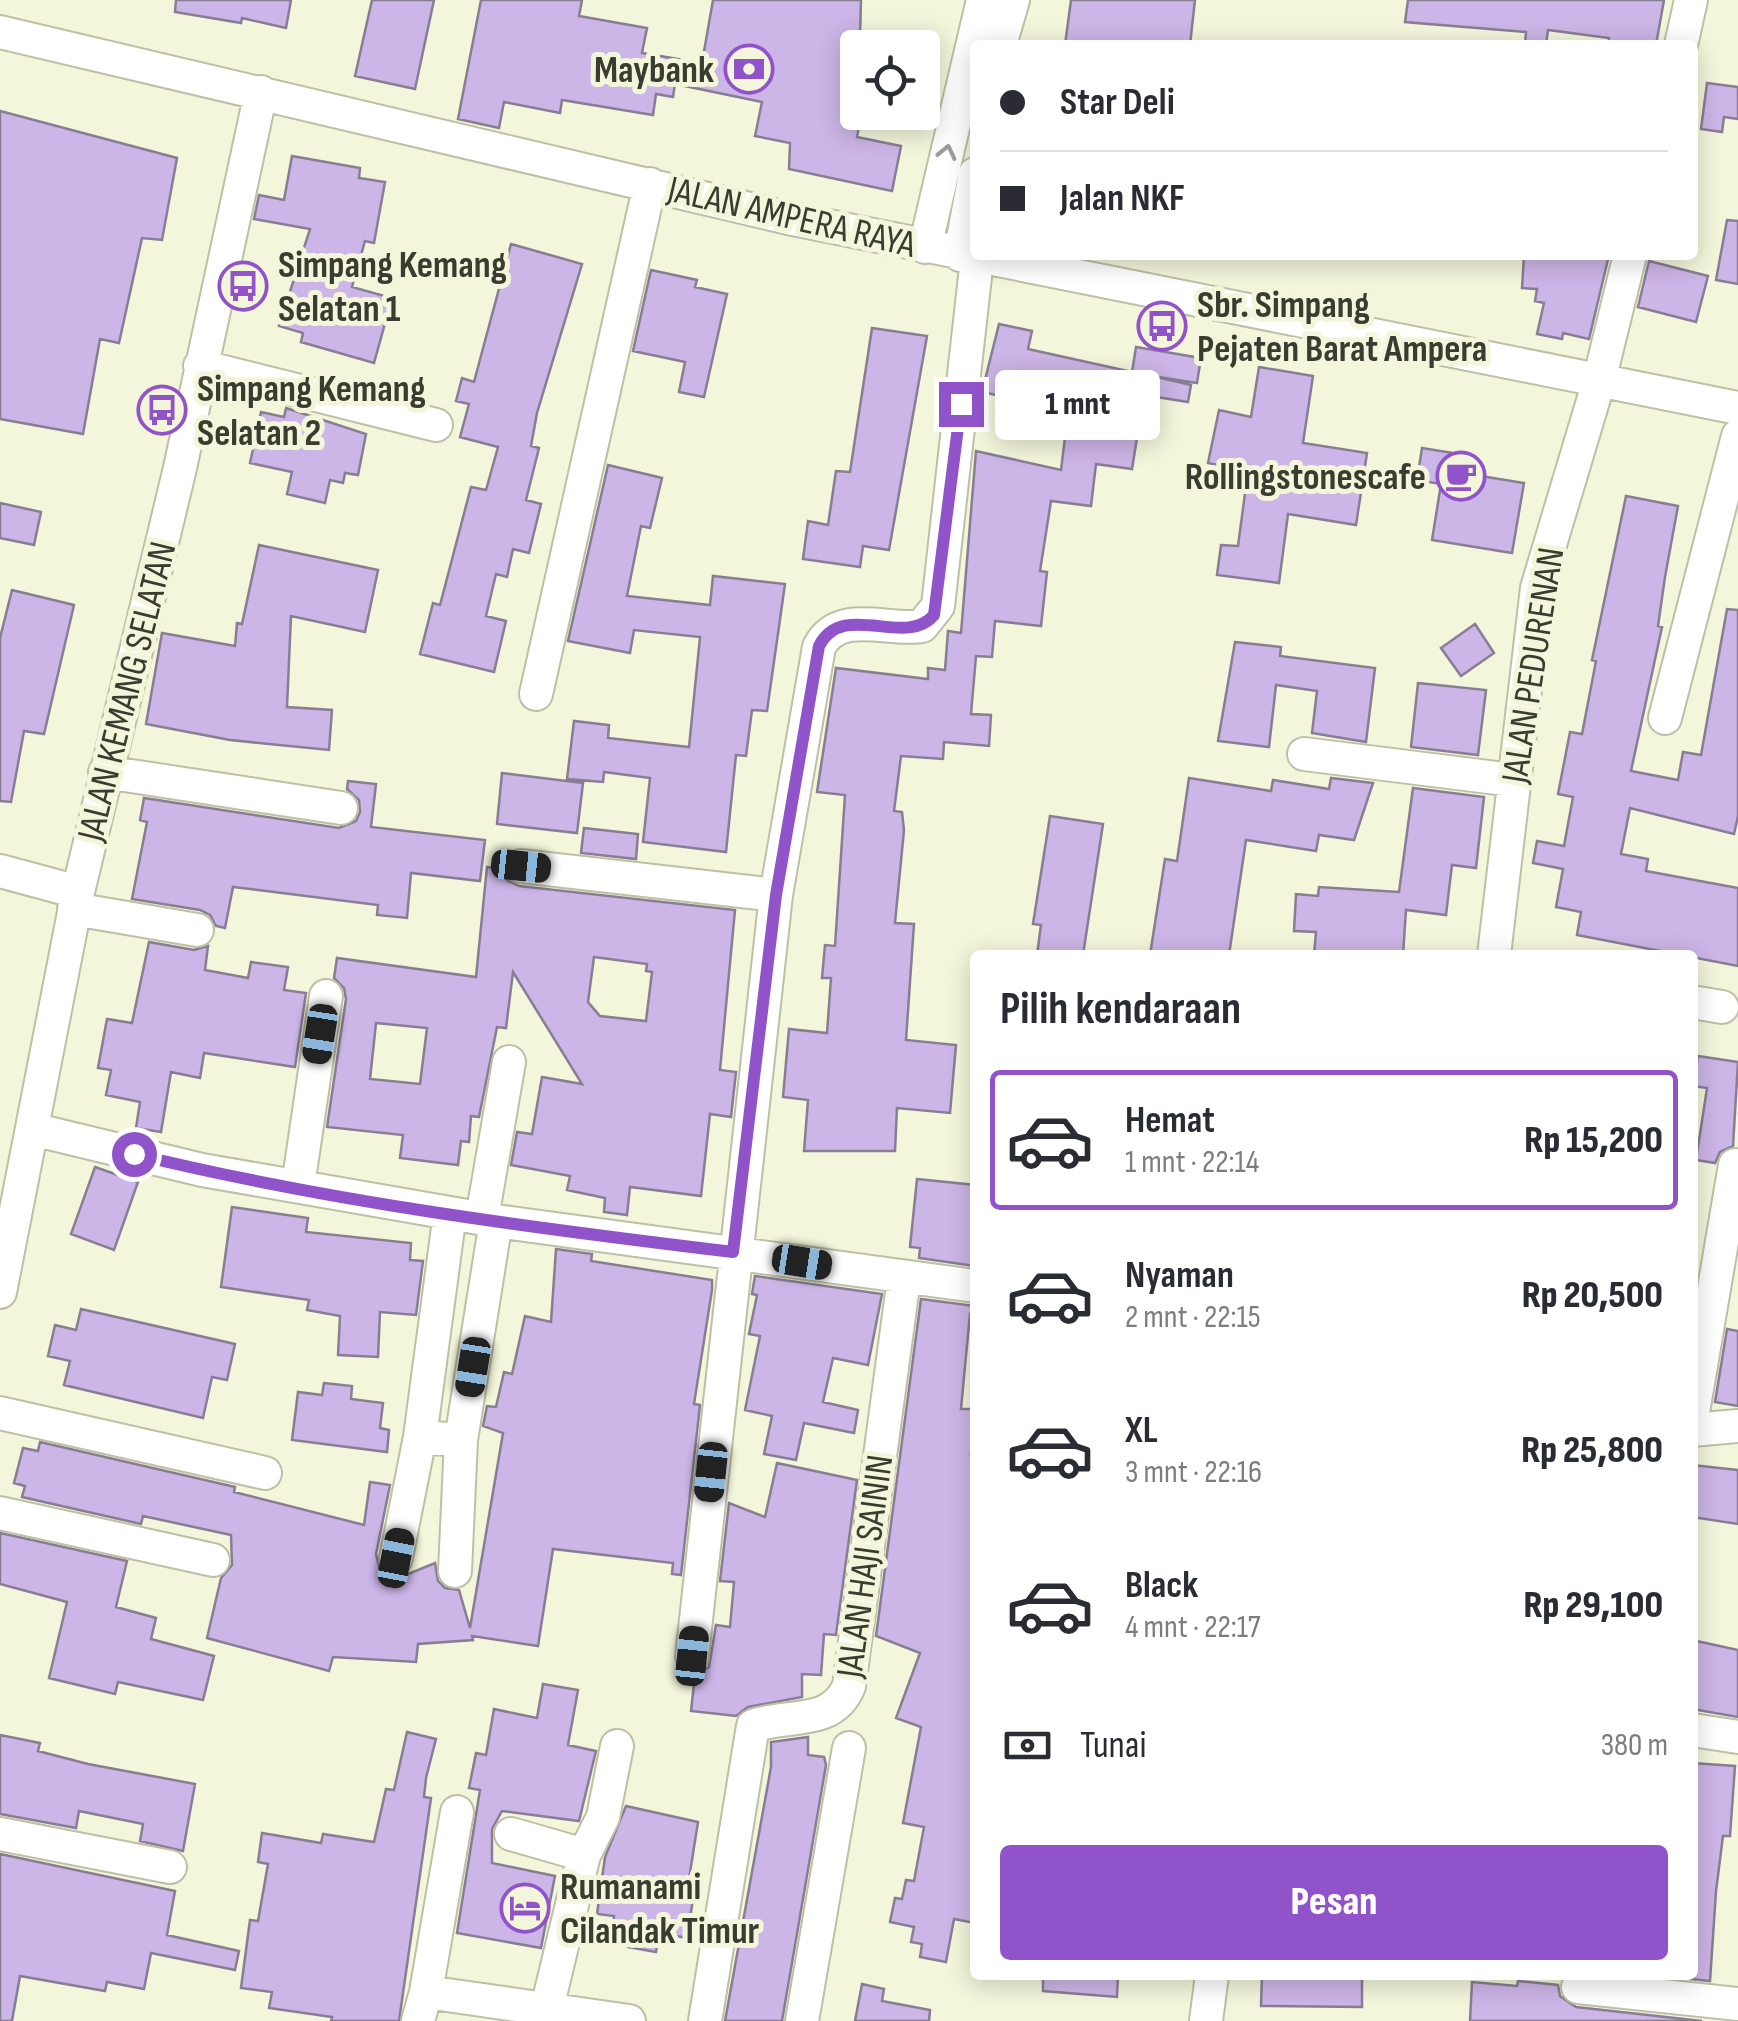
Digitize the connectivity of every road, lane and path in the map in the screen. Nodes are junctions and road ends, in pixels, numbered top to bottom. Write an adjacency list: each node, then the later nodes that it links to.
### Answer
1 (982, 0): 4 (street, one-way to 1)
2 (1013, 0): 5 (street)
3 (0, 32): 7 (street, JALAN AMPERA RAYA)
4 (973, 40)
5 (1001, 40)
6 (970, 52): 10 (street, one-way to 6)
7 (261, 92): 8 (street, JALAN AMPERA RAYA); 14 (street, JALAN KEMANG SELATAN)
8 (650, 184): 10 (street, JALAN AMPERA RAYA); 19 (street)
9 (970, 233): 11 (street)
10 (925, 247): 11 (street, JALAN AMPERA RAYA)
11 (968, 257): 27 (street)
12 (983, 260): 15 (street, JALAN AMPERA RAYA)
13 (1629, 260): 15 (street, JALAN PEDURENAN)
14 (200, 366): 17 (street); 22 (street, JALAN KEMANG SELATAN)
15 (1598, 381): 16 (street, JALAN AMPERA RAYA); 23 (street, JALAN PEDURENAN)
16 (1738, 408)
17 (436, 425)
18 (1738, 436): 20 (street)
19 (536, 694)
20 (1664, 718)
21 (1304, 754): 23 (street)
22 (106, 772): 24 (street); 28 (street, JALAN KEMANG SELATAN)
23 (1513, 780): 30 (street, JALAN PEDURENAN)
24 (340, 808)
25 (521, 866): 27 (street)
26 (0, 872): 28 (street)
27 (776, 895): 38 (street)
28 (76, 900): 29 (street); 33 (street, JALAN KEMANG SELATAN)
29 (198, 930)
30 (1495, 950)
31 (326, 996): 35 (street)
32 (509, 1062): 37 (street)
33 (32, 1129): 35 (street); 36 (street, JALAN KEMANG SELATAN)
34 (1735, 1165): 42 (street)
35 (298, 1186): 37 (street)
36 (8, 1210): 41 (street, JALAN KEMANG SELATAN)
37 (476, 1217): 38 (street); 46 (street); 47 (street)
38 (733, 1252): 39 (street); 53 (street)
39 (904, 1278): 40 (street); 69 (street, JALAN HAJI SAININ)
40 (970, 1285)
41 (0, 1292)
42 (1698, 1383)
43 (0, 1413): 48 (street)
44 (1738, 1426): 45 (street)
45 (1698, 1429)
46 (420, 1436): 47 (street); 50 (street)
47 (461, 1440): 52 (street)
48 (265, 1473)
49 (0, 1513): 51 (street)
50 (396, 1558)
51 (213, 1560)
52 (455, 1571)
53 (692, 1656)
54 (1698, 1731): 55 (street)
55 (1738, 1737)
56 (617, 1746): 61 (street)
57 (849, 1748): 70 (street)
58 (457, 1812): 66 (street)
59 (0, 1834): 62 (street)
60 (511, 1834): 61 (street)
61 (584, 1855): 67 (street)
62 (170, 1868)
63 (1211, 1980): 71 (street)
64 (1578, 1987): 65 (street)
65 (1738, 2004)
66 (422, 2006): 67 (street)
67 (546, 2008): 68 (street)
68 (630, 2021)
69 (704, 2021)
70 (802, 2021)
71 (1206, 2021)

